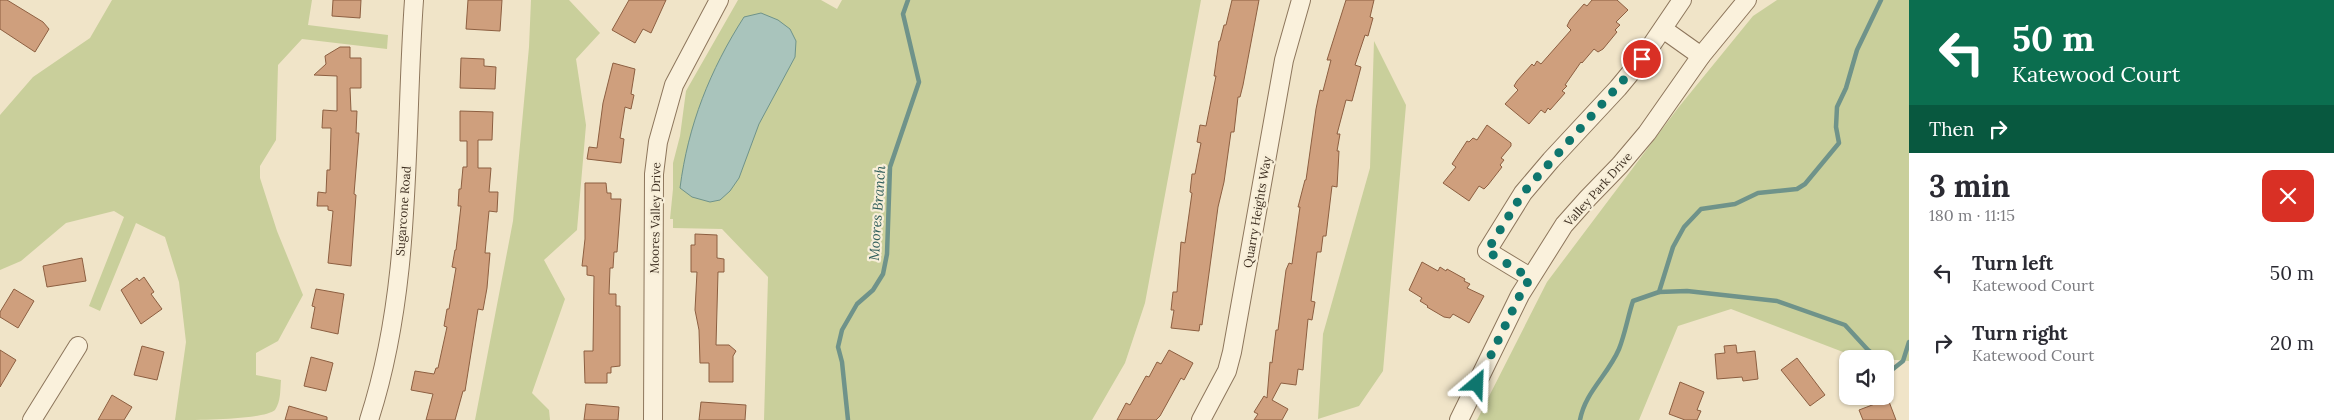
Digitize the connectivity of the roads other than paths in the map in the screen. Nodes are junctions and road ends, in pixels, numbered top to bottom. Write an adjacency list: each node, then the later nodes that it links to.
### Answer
1 (414, 0): 11 (street, Sugarcone Road)
2 (719, 0): 12 (street, Moores Valley Drive)
3 (1301, 0): 13 (street, Quarry Heights Way)
4 (1682, 0): 6 (street)
5 (1747, 0): 7 (street, Valley Park Drive)
6 (1663, 29): 7 (street); 8 (street)
7 (1701, 56): 8 (street, Valley Park Drive)
8 (1530, 278): 14 (street, Valley Park Drive)
9 (78, 346): 10 (street)
10 (32, 420)
11 (369, 420)
12 (653, 420)
13 (1201, 420)
14 (1460, 420)

